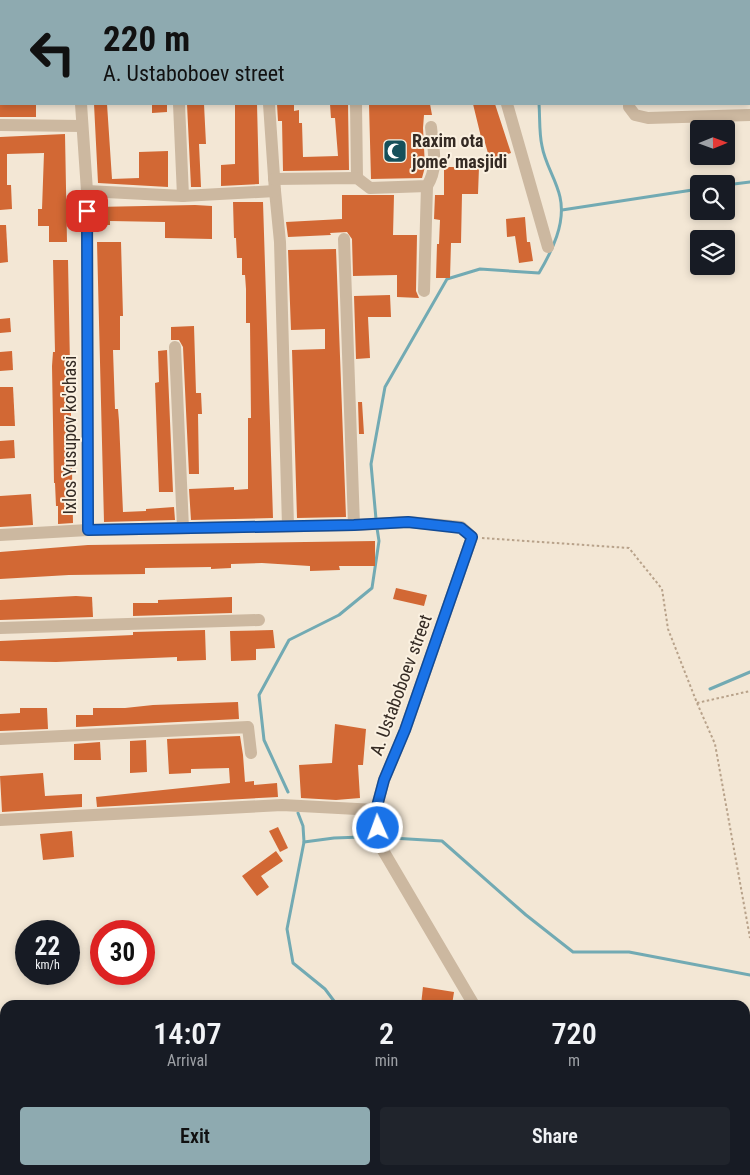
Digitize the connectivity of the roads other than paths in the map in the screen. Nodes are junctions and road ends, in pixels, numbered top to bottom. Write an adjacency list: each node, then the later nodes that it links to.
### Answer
1 (81, 105): 9 (street, Ixlos Yusupov ko'chasi)
2 (179, 105): 15 (street)
3 (269, 105): 12 (street)
4 (356, 105): 11 (street)
5 (507, 105): 17 (street)
6 (629, 105): 7 (street)
7 (750, 115)
8 (0, 124): 9 (street)
9 (82, 126): 14 (street, Ixlos Yusupov ko'chasi)
10 (431, 127): 13 (street)
11 (357, 178): 12 (street); 13 (street)
12 (274, 185): 15 (street); 21 (street)
13 (428, 186): 18 (street)
14 (87, 191): 15 (street); 23 (street, Ixlos Yusupov ko'chasi)
15 (183, 196)
16 (344, 239): 20 (street)
17 (548, 247)
18 (424, 291)
19 (175, 347): 22 (street)
20 (354, 525): 21 (street, Ixlos Yusupov ko'chasi); 25 (street, Ixlos Yusupov ko'chasi)
21 (288, 526): 22 (street, Ixlos Yusupov ko'chasi)
22 (183, 528): 23 (street, Ixlos Yusupov ko'chasi)
23 (88, 530): 24 (street)
24 (0, 535)
25 (472, 537): 30 (street, A. Ustaboboev street)
26 (259, 620): 27 (street)
27 (0, 628)
28 (0, 739): 29 (street)
29 (251, 753)
30 (376, 810): 31 (street); 32 (street, A. Ustaboboev street)
31 (0, 820)
32 (471, 1000)

